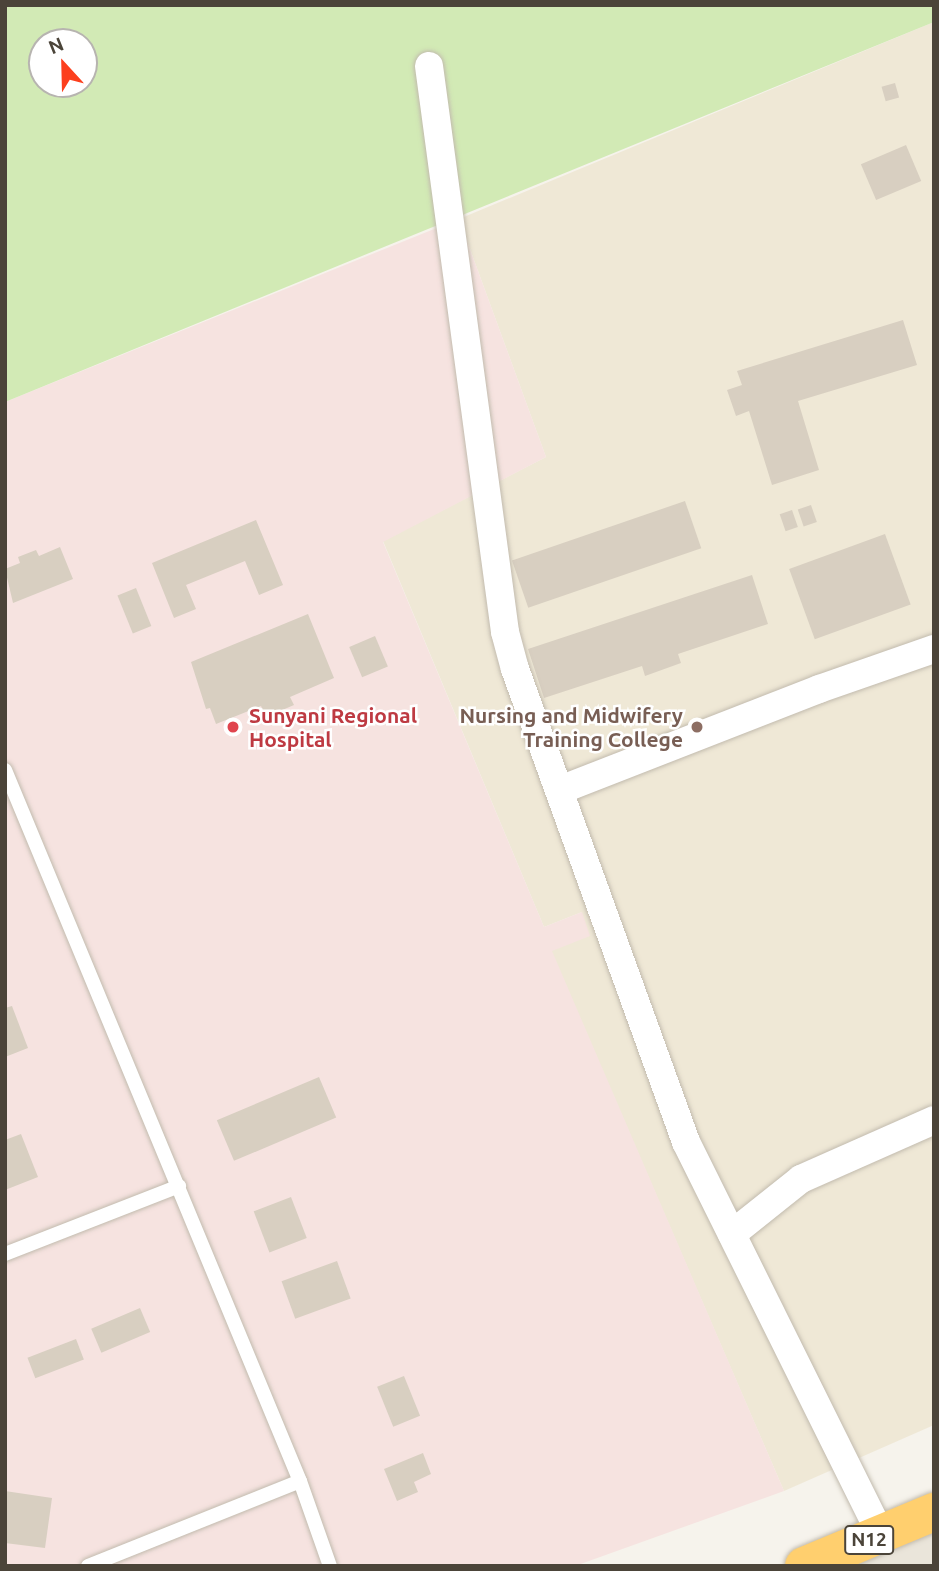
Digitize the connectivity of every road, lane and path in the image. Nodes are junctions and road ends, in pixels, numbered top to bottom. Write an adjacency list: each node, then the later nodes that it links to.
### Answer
1 (429, 66): 4 (street)
2 (934, 649): 4 (street)
3 (5, 770): 6 (lane)
4 (560, 790): 7 (street)
5 (934, 1120): 7 (street)
6 (179, 1186): 8 (lane); 9 (lane)
7 (732, 1234): 11 (street)
8 (5, 1254)
9 (300, 1481): 12 (lane); 13 (lane)
10 (934, 1513): 11 (highway, N12)
11 (882, 1536): 14 (highway, N12)
12 (88, 1566)
13 (330, 1566)
14 (804, 1566)

